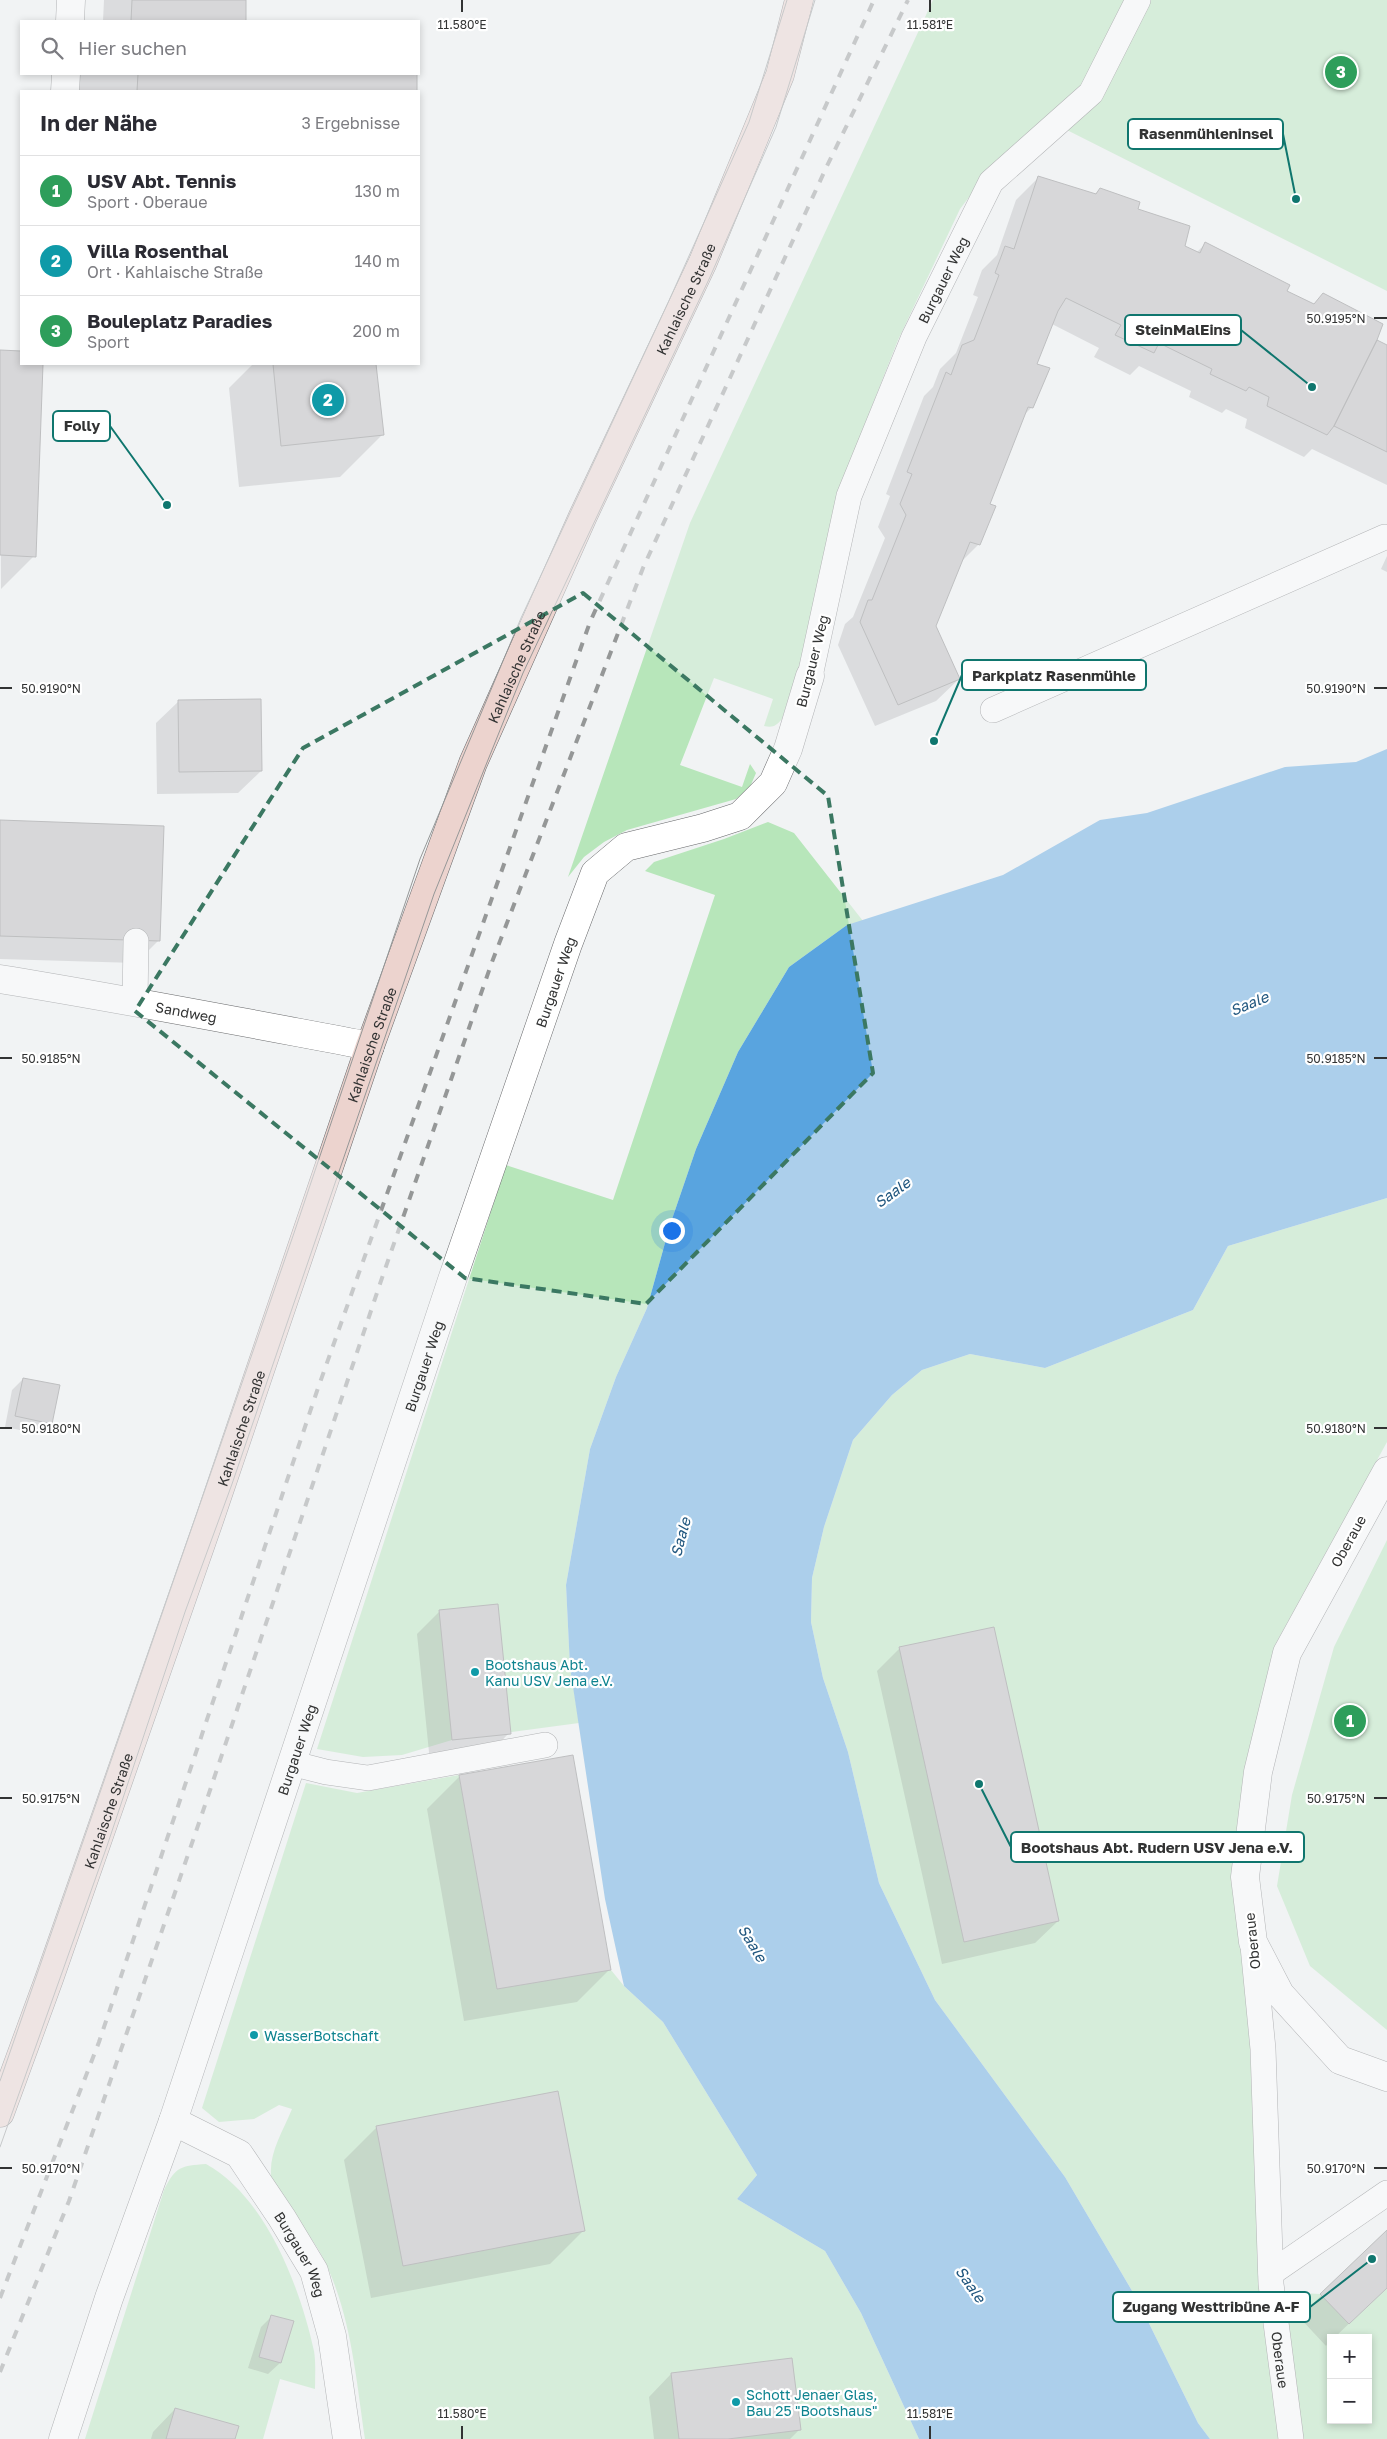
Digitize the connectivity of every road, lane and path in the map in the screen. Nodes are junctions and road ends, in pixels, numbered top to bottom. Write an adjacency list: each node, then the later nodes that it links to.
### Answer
1 (71, 0): 4 (street)
2 (799, 0): 13 (main road, Kahlaische Straße)
3 (1138, 0): 8 (lane, Burgauer Weg)
4 (70, 20)
5 (66, 75): 6 (street)
6 (65, 90)
7 (1385, 538): 9 (lane)
8 (810, 676): 16 (street, Burgauer Weg)
9 (993, 710)
10 (136, 941): 12 (lane)
11 (0, 979): 12 (street, Sandweg)
12 (135, 1001): 13 (street, Sandweg)
13 (370, 1046): 19 (main road, Kahlaische Straße)
14 (1387, 1471): 17 (street, Oberaue)
15 (545, 1745): 16 (lane)
16 (291, 1764): 20 (street, Burgauer Weg)
17 (1253, 1942): 18 (street); 22 (lane, Oberaue)
18 (1387, 2077)
19 (0, 2113)
20 (173, 2121): 23 (street, Burgauer Weg); 24 (street, Burgauer Weg)
21 (1387, 2193): 22 (lane)
22 (1271, 2273): 25 (lane, Oberaue)
23 (63, 2439)
24 (347, 2439)
25 (1291, 2439)

